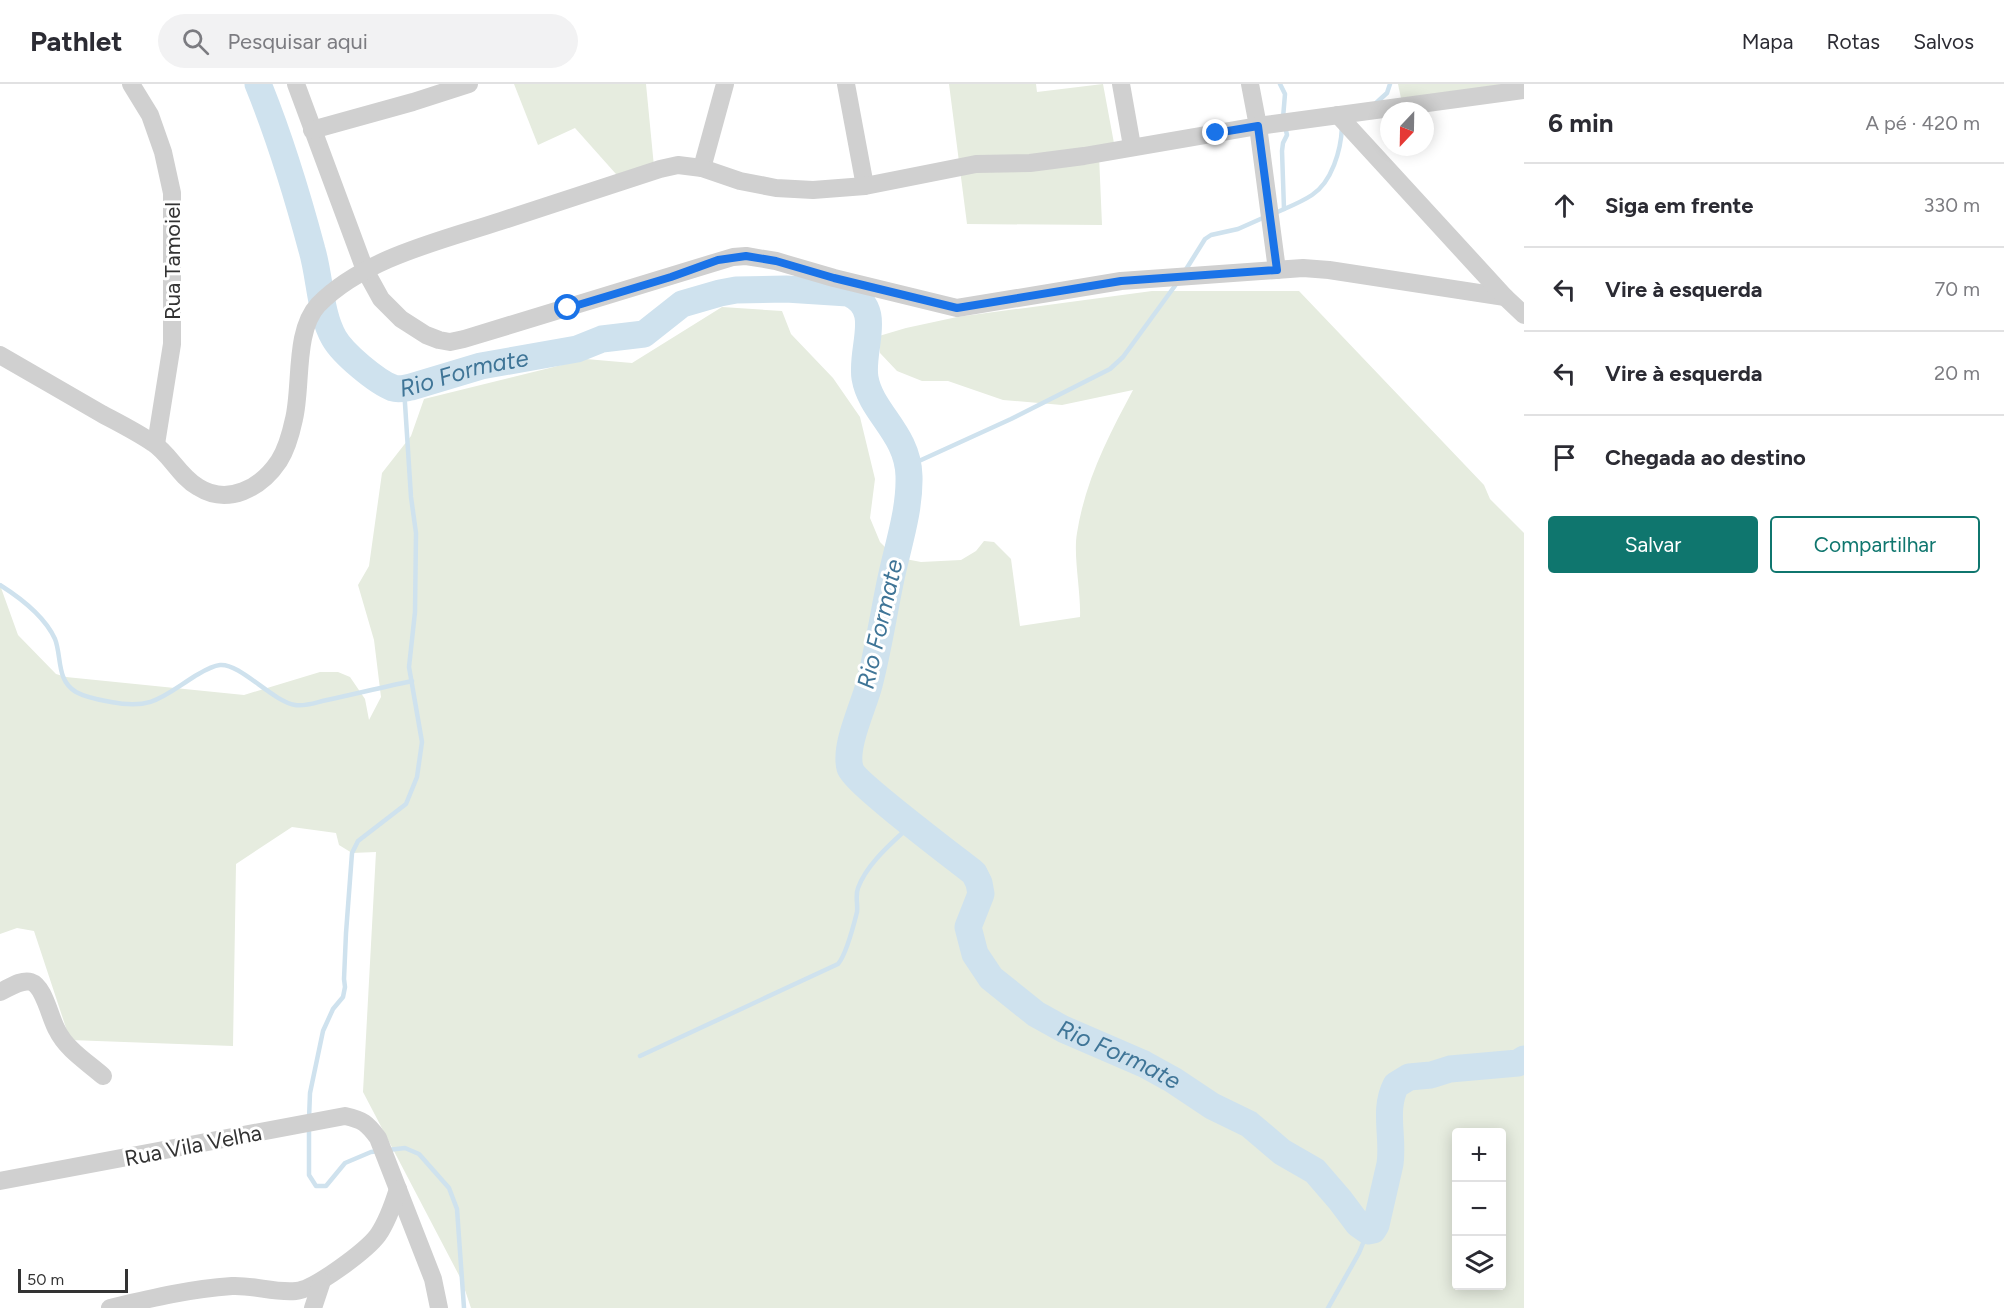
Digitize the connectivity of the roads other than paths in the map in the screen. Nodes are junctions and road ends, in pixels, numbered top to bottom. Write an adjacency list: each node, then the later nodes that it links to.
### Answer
1 (131, 84): 20 (street, Rua Tamoiel)
2 (296, 84): 11 (street)
3 (469, 84): 11 (street)
4 (725, 84): 13 (street)
5 (846, 84): 14 (street)
6 (1121, 84): 12 (street)
7 (1250, 84): 10 (street)
8 (1524, 90): 9 (street)
9 (1338, 115): 10 (street); 17 (street)
10 (1258, 126): 12 (street); 16 (street)
11 (312, 130): 15 (street)
12 (1132, 146): 14 (street)
13 (702, 168): 14 (street); 15 (street)
14 (865, 186)
15 (365, 270): 16 (street); 20 (street)
16 (1277, 270): 17 (street)
17 (1504, 297): 18 (street)
18 (1524, 315)
19 (0, 355): 20 (street)
20 (156, 444)
21 (0, 992): 22 (street)
22 (103, 1076)
23 (0, 1181): 24 (street, Rua Vila Velha)
24 (398, 1189): 25 (street); 29 (street)
25 (322, 1281): 26 (street); 28 (street)
26 (175, 1300): 27 (street)
27 (110, 1308)
28 (313, 1308)
29 (439, 1308)

